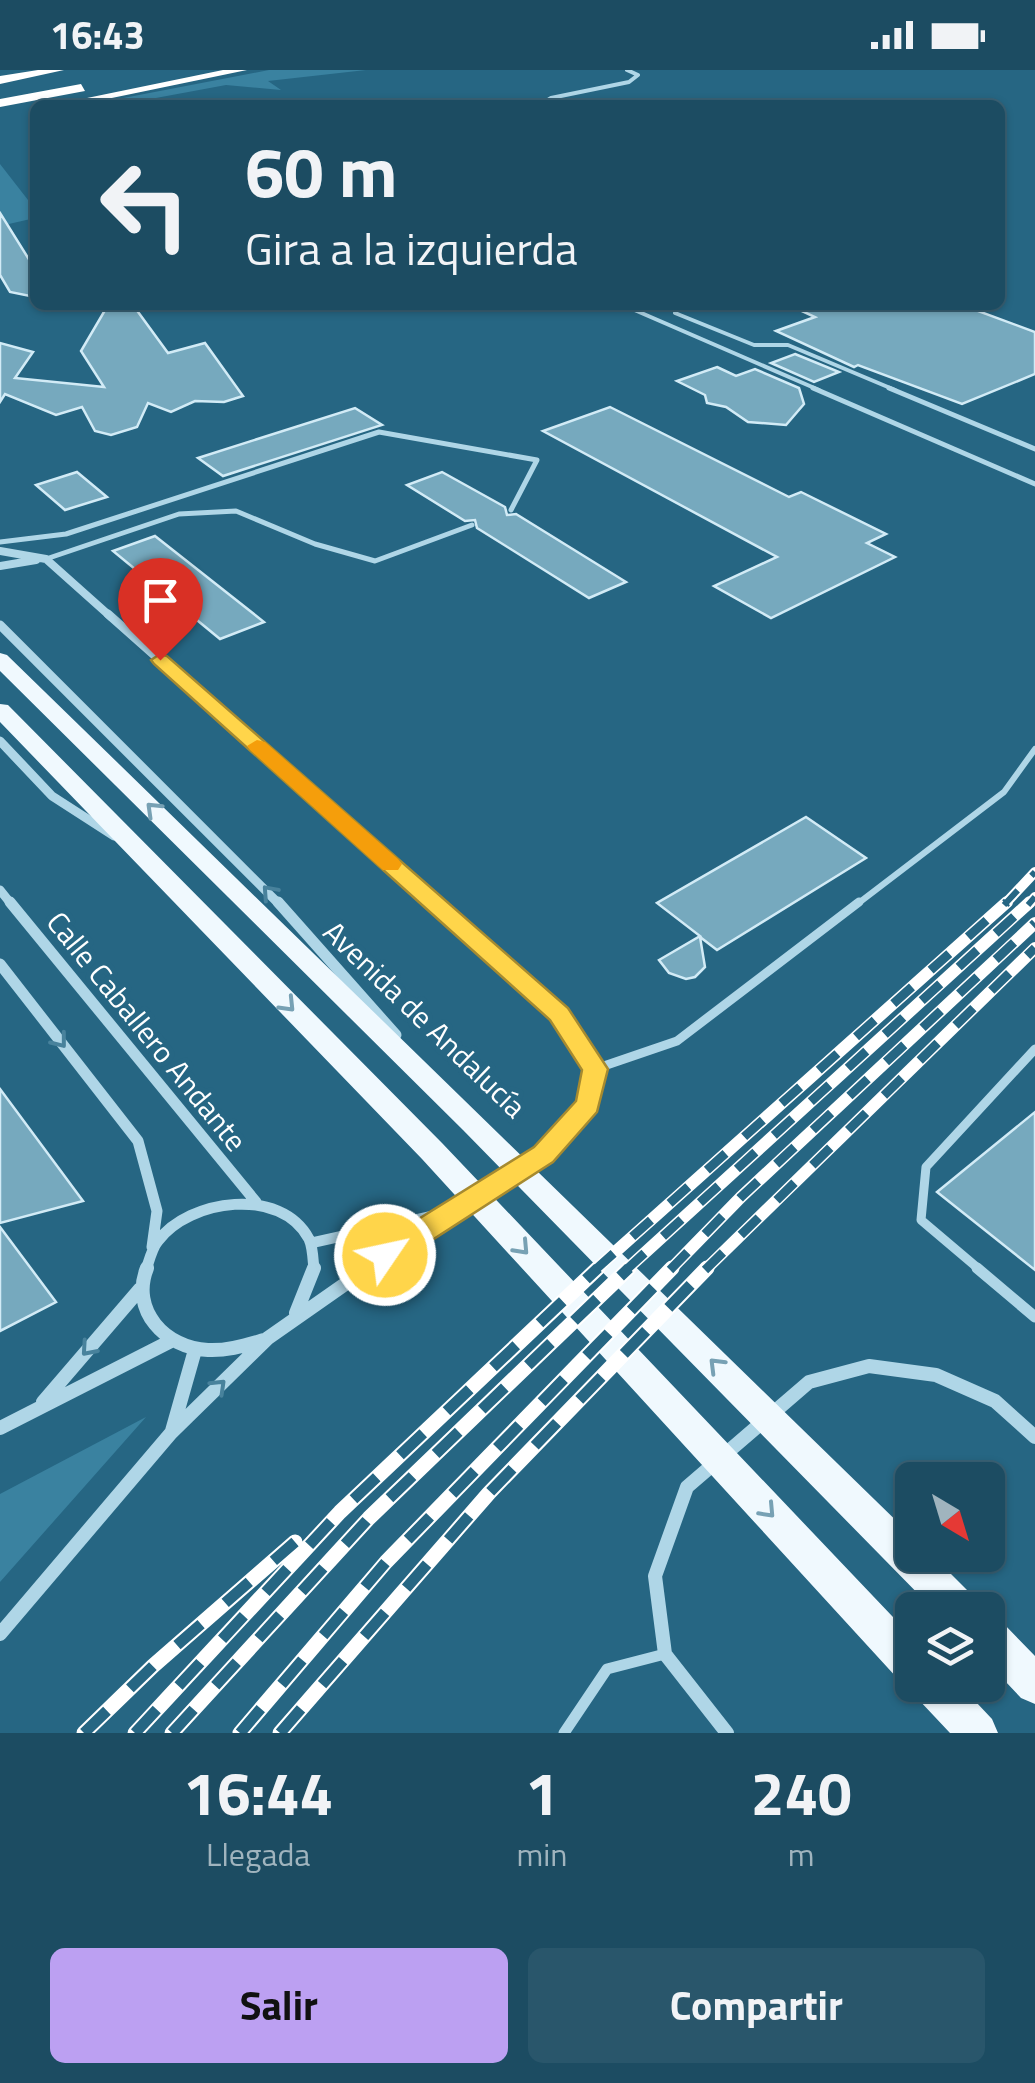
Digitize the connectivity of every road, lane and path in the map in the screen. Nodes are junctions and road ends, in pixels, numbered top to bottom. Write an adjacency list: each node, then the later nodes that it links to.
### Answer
1 (58, 70): 7 (highway)
2 (71, 70): 7 (highway)
3 (237, 70): 5 (highway)
4 (627, 70): 10 (street)
5 (180, 76): 9 (highway); 11 (highway)
6 (96, 77): 8 (highway)
7 (0, 82)
8 (0, 95)
9 (82, 100)
10 (548, 100)
11 (0, 103)
12 (30, 111): 13 (highway)
13 (0, 117)
14 (635, 310): 17 (lane)
15 (678, 310): 16 (lane)
16 (1035, 449)
17 (1035, 484)
18 (510, 510): 20 (lane)
19 (472, 525): 22 (lane)
20 (0, 542)
21 (0, 551): 22 (street)
22 (46, 559): 23 (street); 33 (street)
23 (0, 566)
24 (0, 621): 25 (street)
25 (12, 653): 48 (main road, Avenida de Andalucía, one-way to 25)
26 (0, 710): 29 (main road)
27 (0, 741): 29 (street)
28 (1035, 750): 33 (lane)
29 (141, 854): 50 (main road, one-way to 50)
30 (0, 890): 34 (street, Calle Caballero Andante)
31 (0, 964): 37 (street, one-way to 37)
32 (1035, 1048): 39 (lane)
33 (595, 1069): 35 (street)
34 (256, 1202): 36 (street); 37 (street)
35 (446, 1213): 36 (street); 40 (street)
36 (311, 1243): 40 (street)
37 (151, 1250): 38 (street)
38 (140, 1289): 42 (street); 44 (street, one-way to 44)
39 (1035, 1317)
40 (293, 1318): 41 (street)
41 (268, 1338): 43 (street); 46 (street, one-way to 41)
42 (171, 1341): 43 (street); 44 (street)
43 (194, 1350): 46 (street)
44 (37, 1409): 45 (street)
45 (0, 1428)
46 (171, 1433): 49 (street)
47 (1035, 1437): 52 (street)
48 (943, 1592)
49 (0, 1634)
50 (895, 1647)
51 (1005, 1653): 53 (main road)
52 (665, 1654): 55 (lane); 56 (street)
53 (1035, 1684)
54 (948, 1702): 57 (main road)
55 (564, 1733)
56 (726, 1733)
57 (978, 1733)

